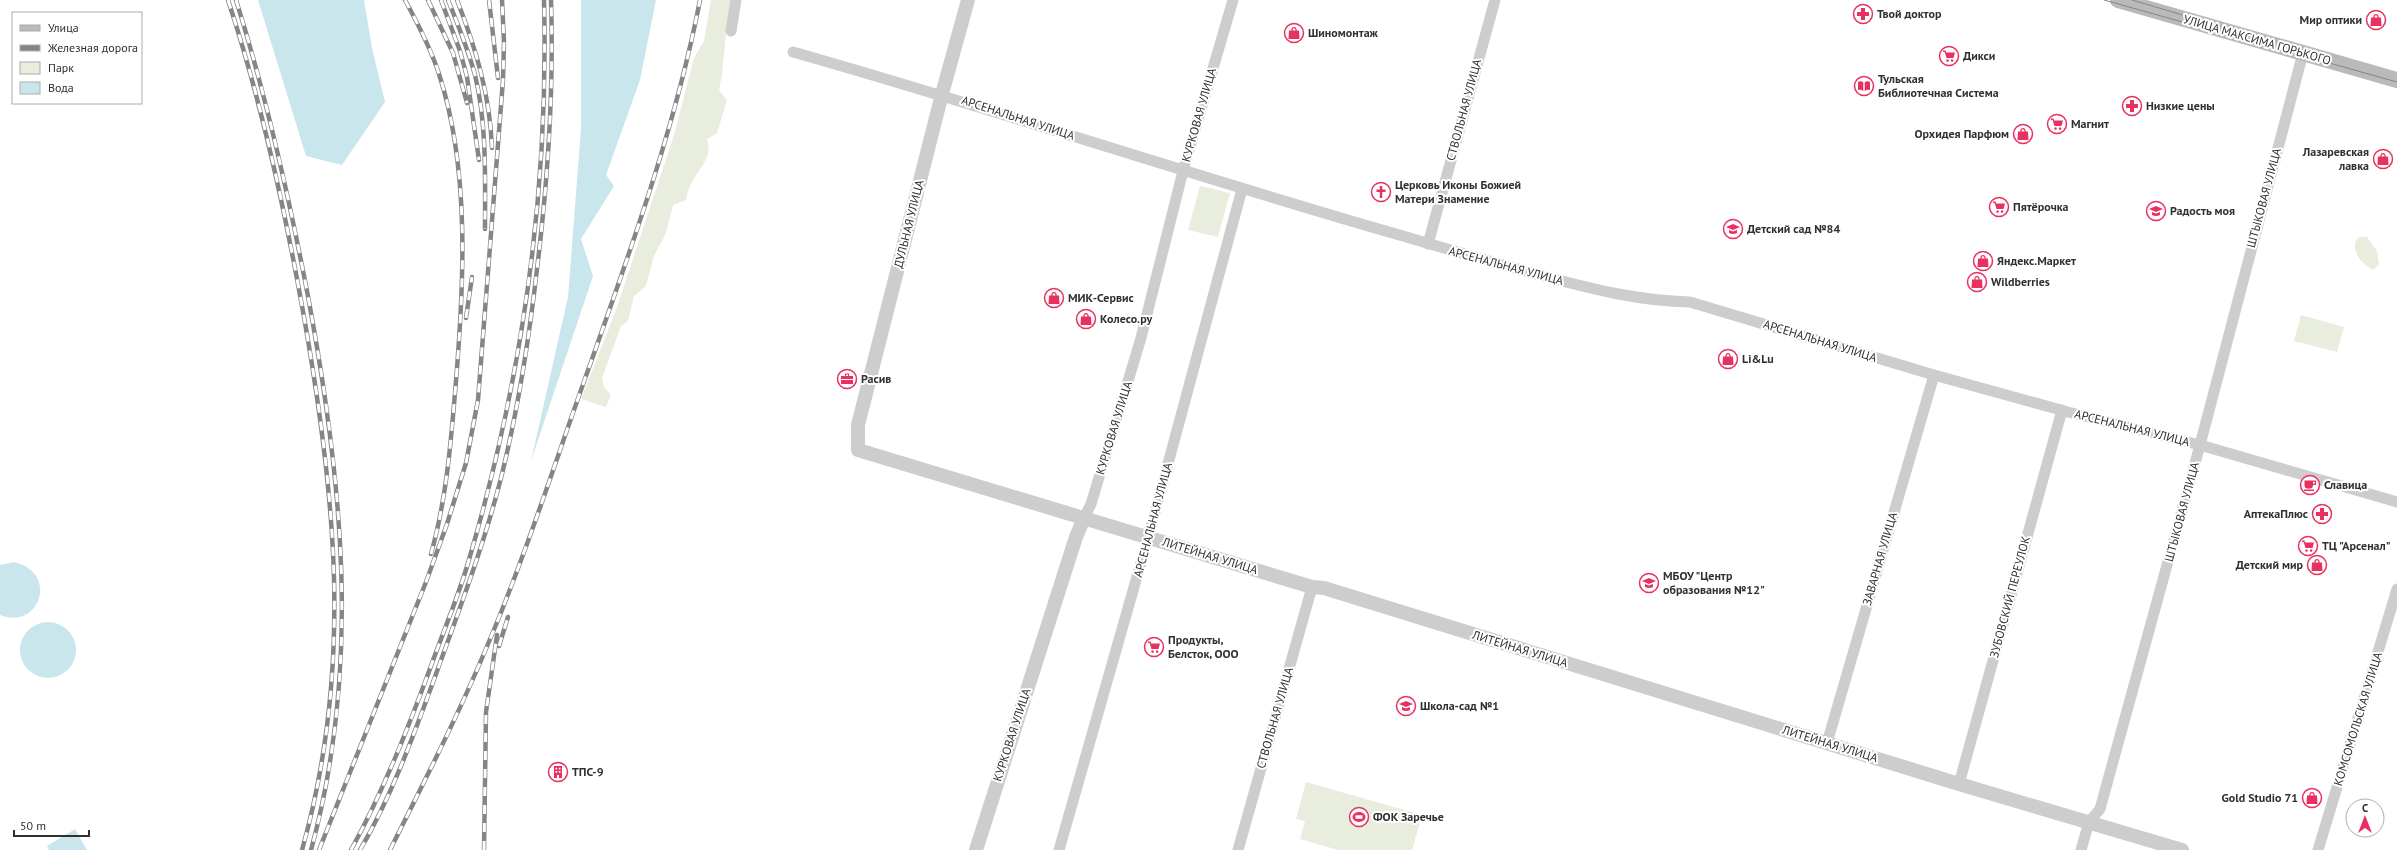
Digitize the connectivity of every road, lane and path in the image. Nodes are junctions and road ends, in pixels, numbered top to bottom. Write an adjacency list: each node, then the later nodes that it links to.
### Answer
1 (736, 0): 6 (street)
2 (968, 0): 10 (street, ДУЛЬНАЯ УЛИЦА)
3 (1233, 0): 11 (street, КУРКОВАЯ УЛИЦА)
4 (1495, 0): 13 (street, СТВОЛЬНАЯ УЛИЦА)
5 (2118, 0): 8 (main road, УЛИЦА МАКСИМА ГОРЬКОГО)
6 (731, 31)
7 (793, 52): 10 (street, АРСЕНАЛЬНАЯ УЛИЦА)
8 (2303, 53): 9 (main road, УЛИЦА МАКСИМА ГОРЬКОГО); 16 (street, ШТЫКОВАЯ УЛИЦА)
9 (2397, 80)
10 (942, 94): 11 (street, АРСЕНАЛЬНАЯ УЛИЦА); 17 (street, ДУЛЬНАЯ УЛИЦА)
11 (1183, 171): 12 (street, АРСЕНАЛЬНАЯ УЛИЦА); 19 (street, КУРКОВАЯ УЛИЦА)
12 (1242, 189): 13 (street, АРСЕНАЛЬНАЯ УЛИЦА); 20 (street, АРСЕНАЛЬНАЯ УЛИЦА)
13 (1428, 244): 14 (street, АРСЕНАЛЬНАЯ УЛИЦА)
14 (1934, 375): 15 (street, АРСЕНАЛЬНАЯ УЛИЦА); 23 (street, ЗАВАРНАЯ УЛИЦА)
15 (2062, 410): 16 (street, АРСЕНАЛЬНАЯ УЛИЦА); 24 (street, ЗУБОВСКИЙ ПЕРЕУЛОК)
16 (2200, 445): 18 (street, АРСЕНАЛЬНАЯ УЛИЦА); 25 (street, ШТЫКОВАЯ УЛИЦА)
17 (858, 450): 19 (street, ЛИТЕЙНАЯ УЛИЦА)
18 (2397, 502)
19 (1084, 518): 20 (street, ЛИТЕЙНАЯ УЛИЦА); 26 (street, КУРКОВАЯ УЛИЦА)
20 (1148, 538): 21 (street, ЛИТЕЙНАЯ УЛИЦА); 27 (street, АРСЕНАЛЬНАЯ УЛИЦА)
21 (1312, 587): 23 (street, ЛИТЕЙНАЯ УЛИЦА); 28 (street, СТВОЛЬНАЯ УЛИЦА)
22 (2397, 589): 31 (street, КОМСОМОЛЬСКАЯ УЛИЦА)
23 (1827, 743): 24 (street, ЛИТЕЙНАЯ УЛИЦА)
24 (1959, 784): 25 (street, ЛИТЕЙНАЯ УЛИЦА)
25 (2089, 822): 29 (street, ШТЫКОВАЯ УЛИЦА); 30 (street, ЛИТЕЙНАЯ УЛИЦА)
26 (976, 850)
27 (1059, 850)
28 (1238, 850)
29 (2080, 850)
30 (2182, 850)
31 (2318, 850)

